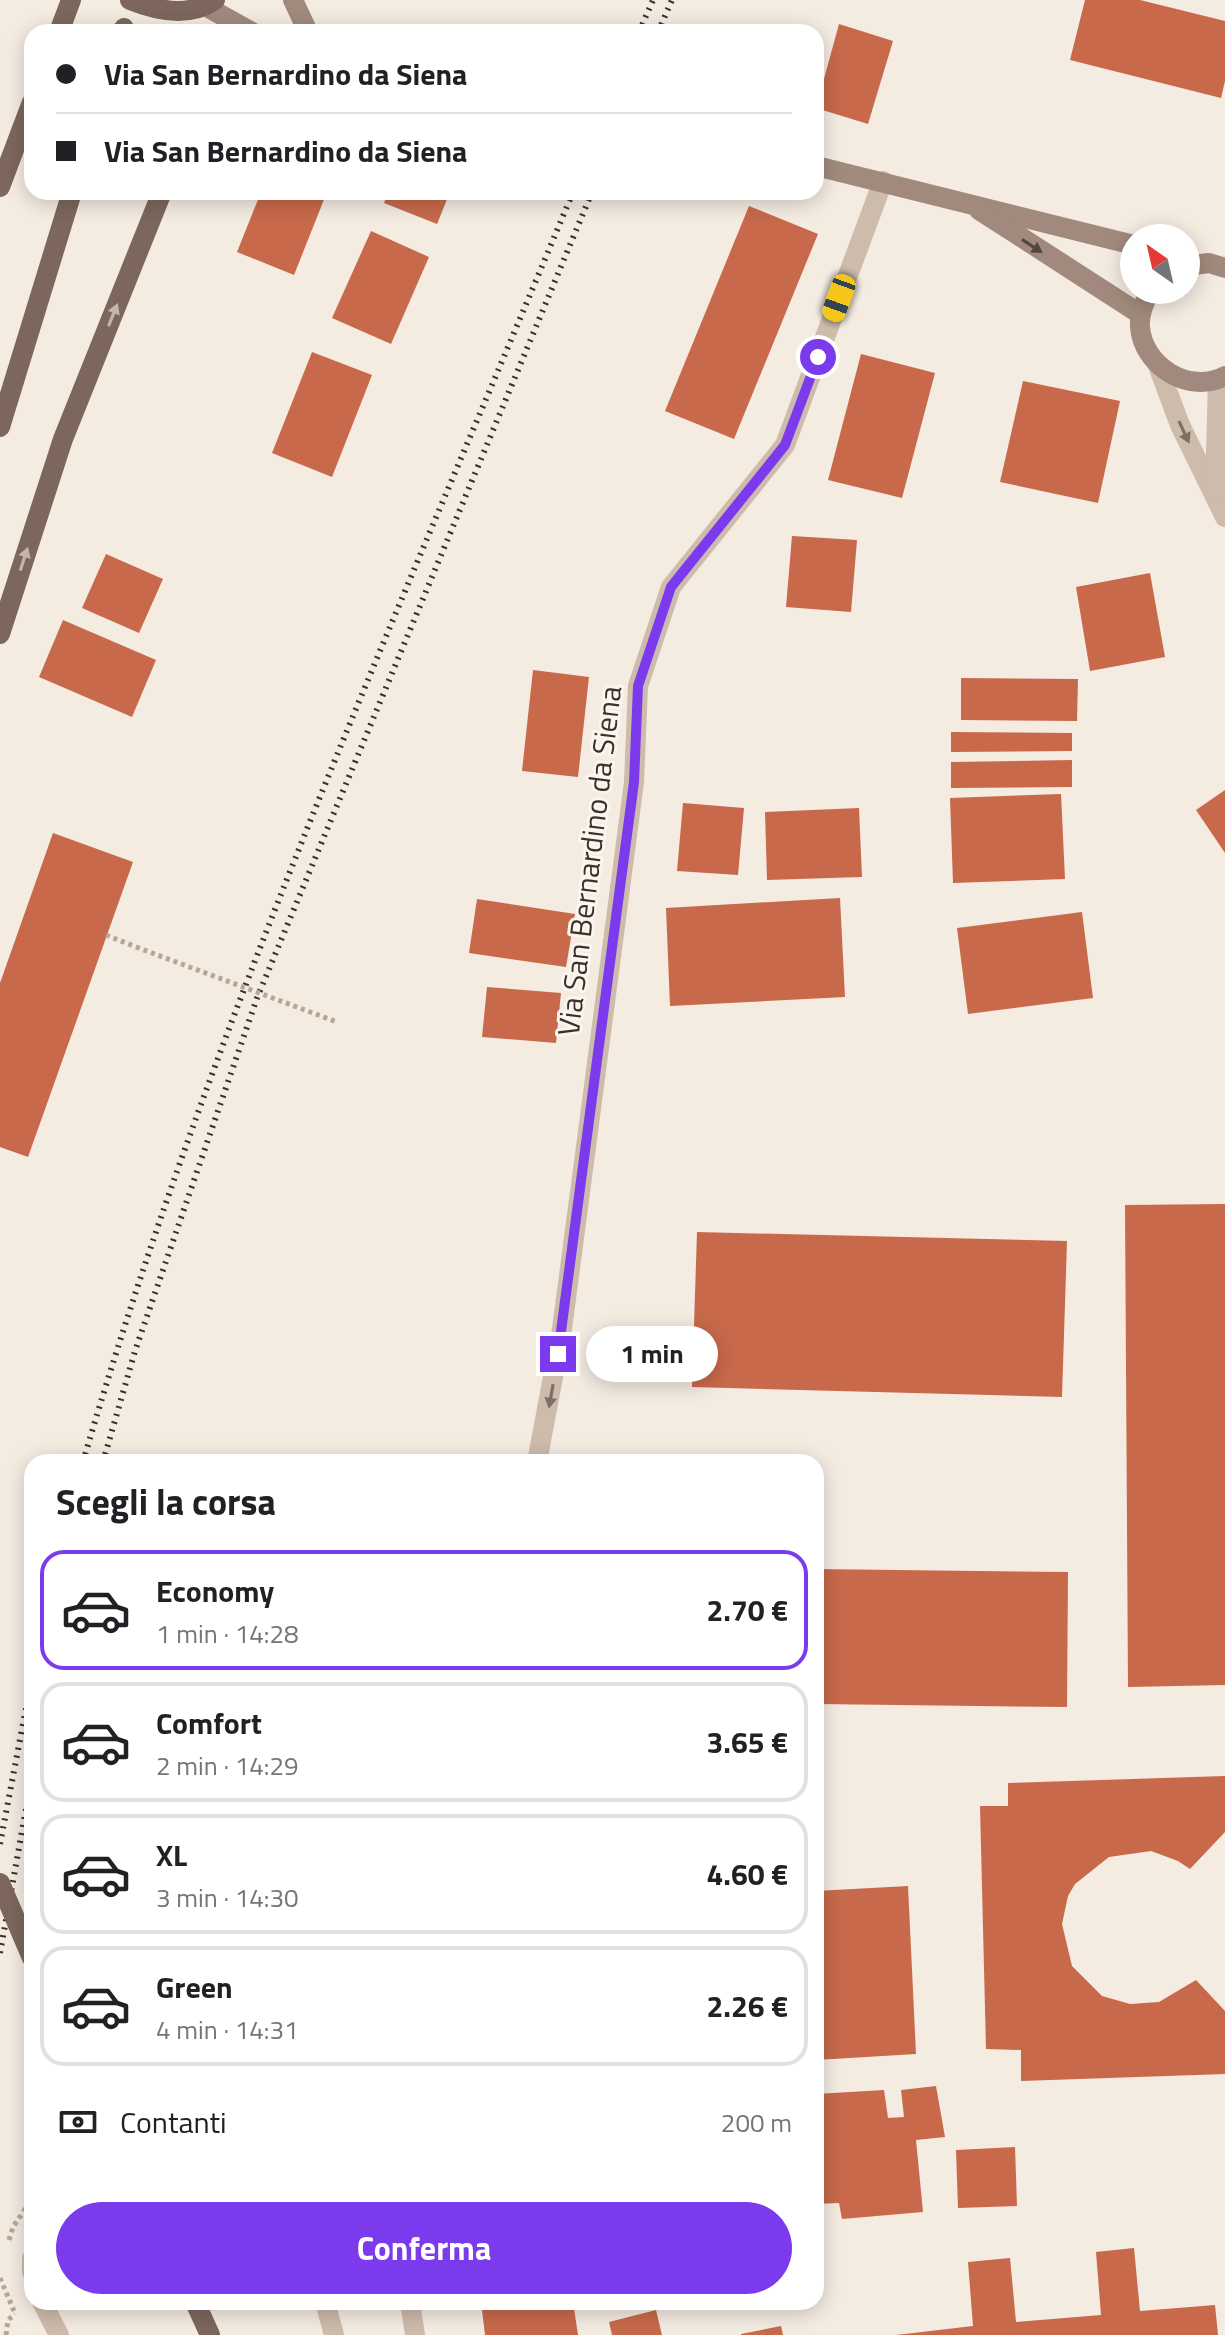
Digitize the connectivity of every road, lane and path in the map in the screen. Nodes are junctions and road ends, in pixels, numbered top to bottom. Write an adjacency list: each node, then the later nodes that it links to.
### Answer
1 (71, 0): 6 (main road)
2 (130, 0): 5 (main road)
3 (293, 0): 9 (main road)
4 (210, 3): 5 (main road); 8 (main road)
5 (183, 11): 7 (main road)
6 (62, 24)
7 (183, 24)
8 (240, 24)
9 (304, 24)
10 (24, 123): 13 (main road)
11 (824, 168): 12 (main road)
12 (883, 181): 16 (main road); 30 (street, Via San Bernardino da Siena, one-way to 30)
13 (0, 187)
14 (70, 200): 24 (main road)
15 (159, 200): 27 (main road, one-way to 15)
16 (968, 202): 17 (main road); 21 (main road, one-way to 21)
17 (1120, 241)
18 (1200, 264): 19 (main road)
19 (1225, 268)
20 (1144, 304): 21 (main road)
21 (1140, 314): 22 (main road)
22 (1158, 366): 23 (main road); 25 (street, one-way to 25)
23 (1222, 378): 25 (street)
24 (0, 427)
25 (1215, 495): 26 (street)
26 (1225, 517)
27 (0, 634)
28 (106, 935): 29 (path, bridge)
29 (337, 1022)
30 (539, 1454)
31 (0, 1883): 32 (main road, bridge)
32 (24, 1939)
33 (46, 2310): 38 (street)
34 (199, 2310): 40 (main road)
35 (327, 2310): 41 (street)
36 (411, 2310): 42 (street)
37 (15, 2314): 39 (path)
38 (59, 2334)
39 (6, 2335)
40 (210, 2335)
41 (334, 2335)
42 (415, 2335)

